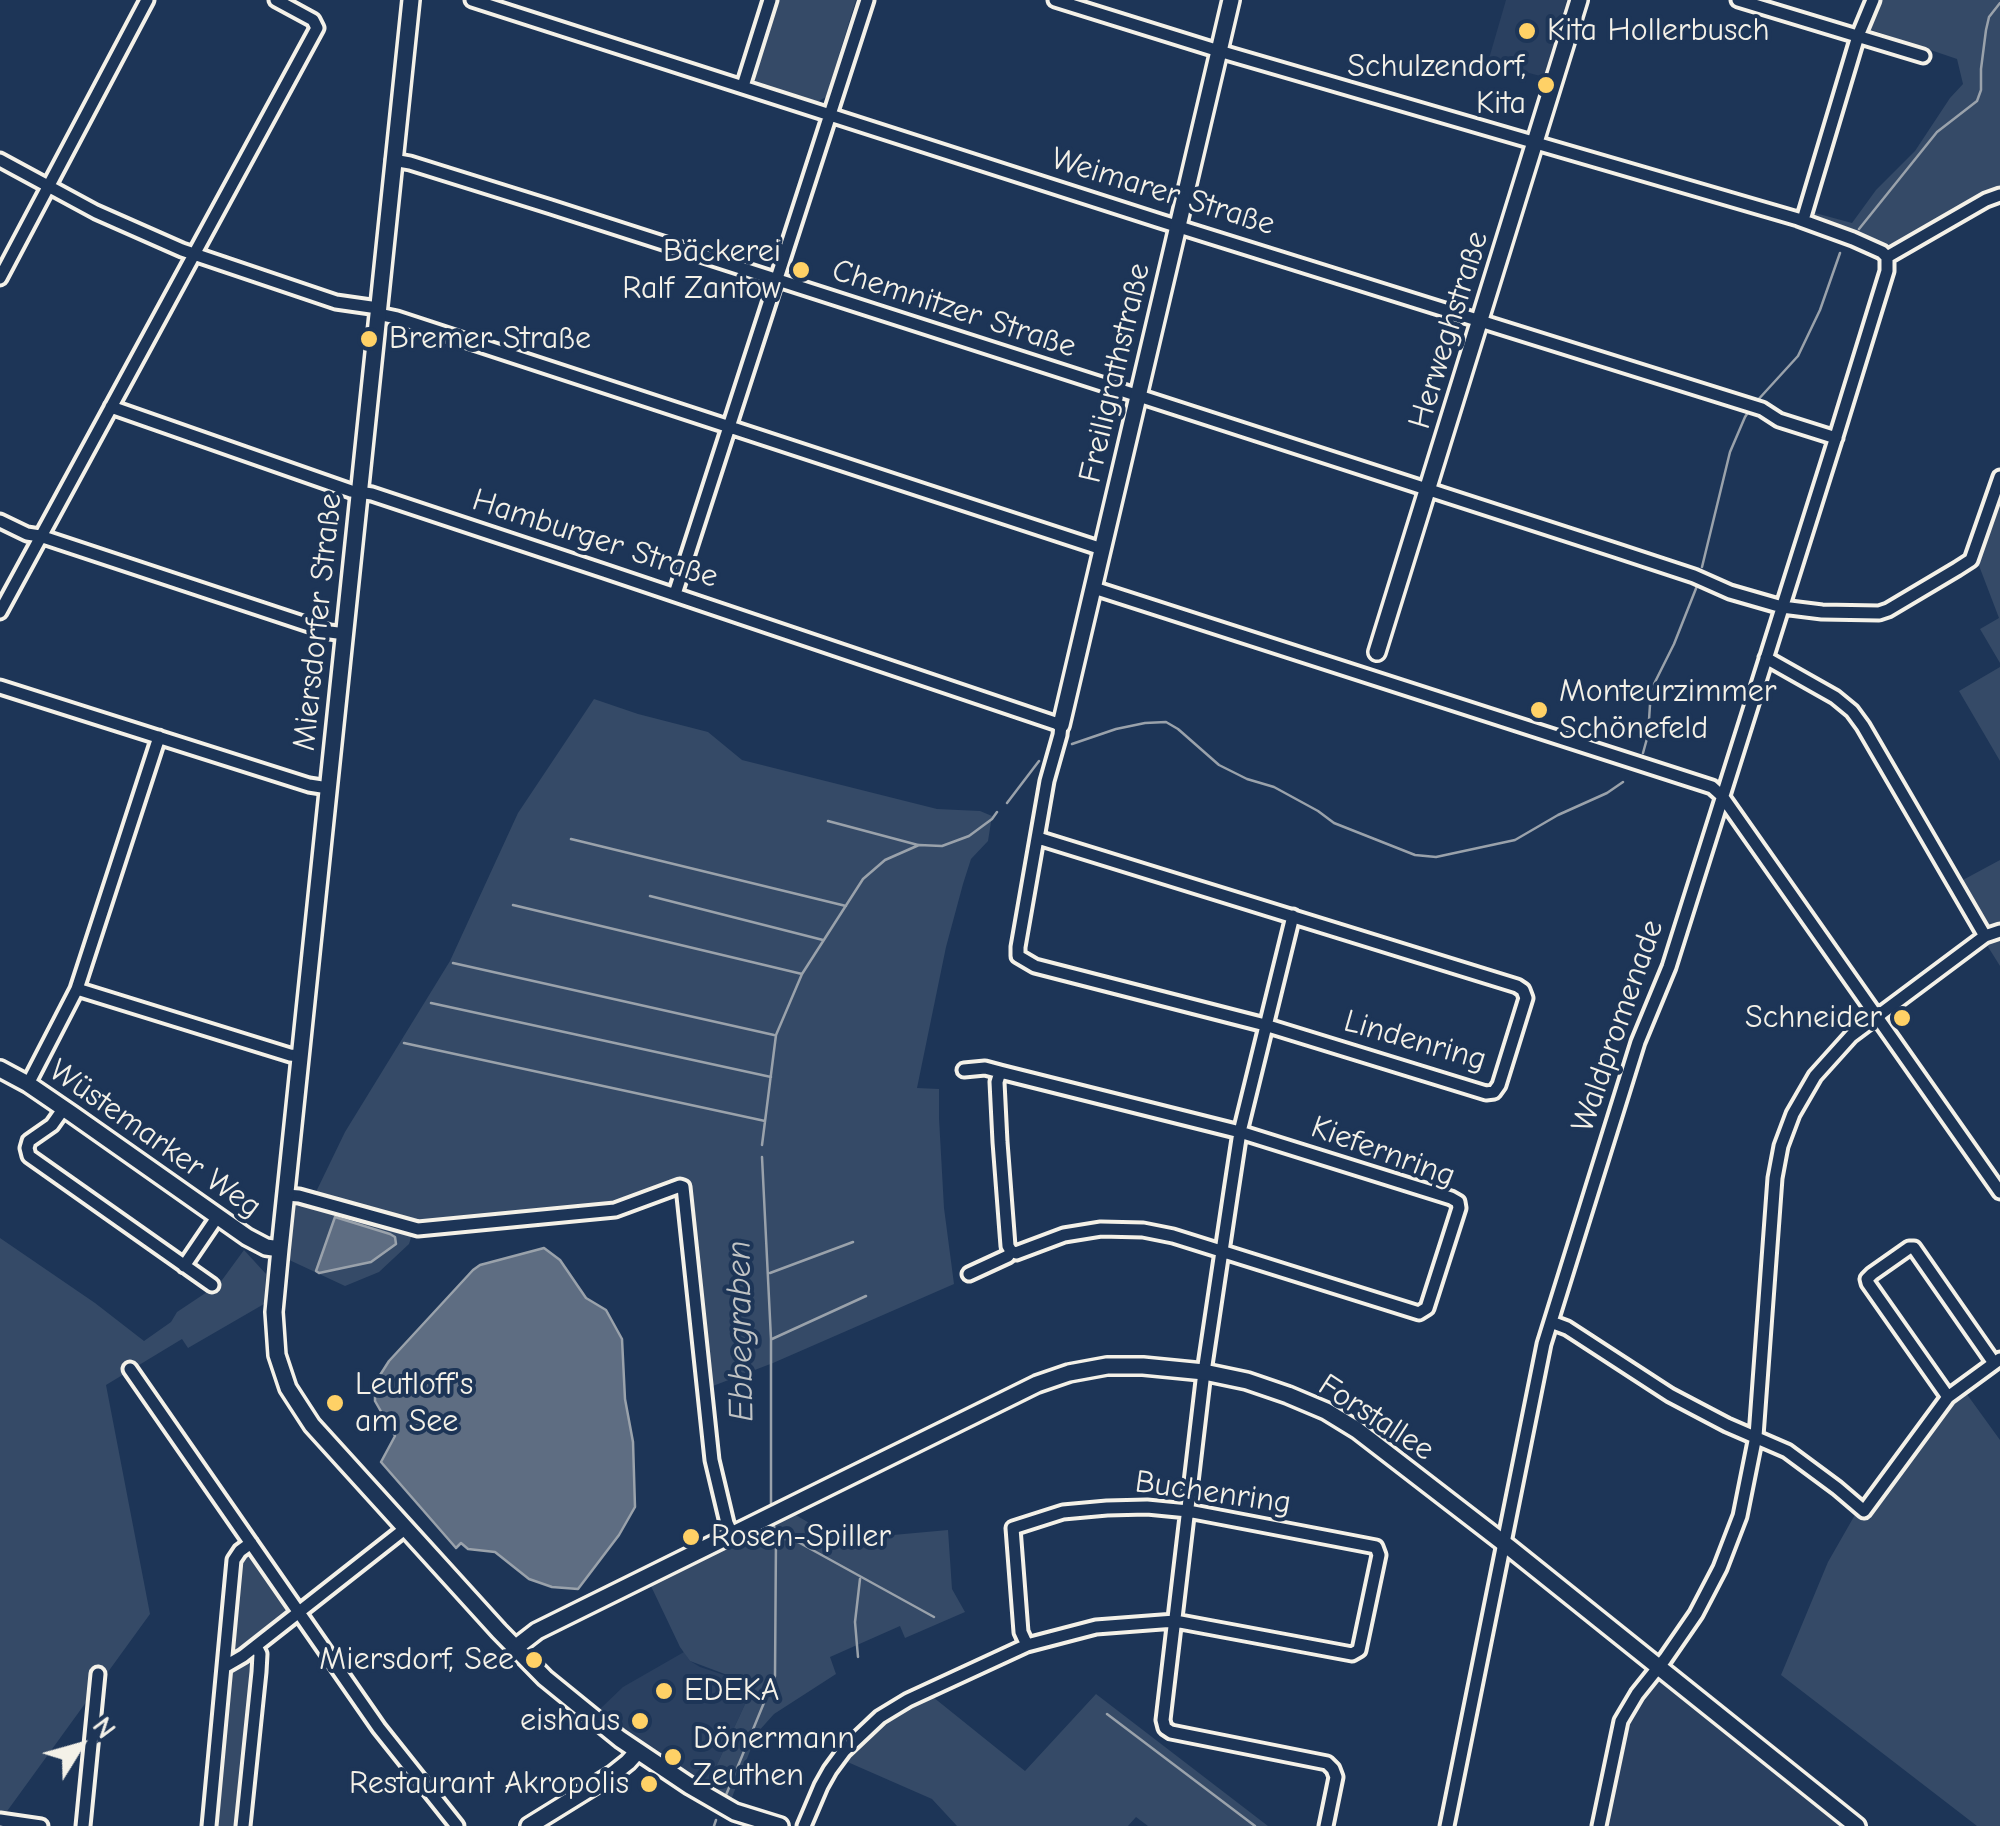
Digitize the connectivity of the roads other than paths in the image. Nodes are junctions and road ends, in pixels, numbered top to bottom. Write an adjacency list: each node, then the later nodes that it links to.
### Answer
1 (147, 0): 20 (street)
2 (276, 0): 24 (street)
3 (412, 0): 19 (street, Miersdorfer Straße)
4 (472, 0): 15 (street, Weimarer Straße)
5 (770, 0): 15 (street)
6 (867, 0): 16 (street)
7 (1055, 0): 13 (street)
8 (1231, 0): 13 (street, Freiligrathstraße)
9 (1578, 0): 17 (street, Herweghstraße)
10 (1738, 0): 12 (street)
11 (1873, 0): 12 (street)
12 (1858, 36): 14 (street); 22 (street)
13 (1219, 50): 17 (street); 23 (street, Freiligrathstraße)
14 (1923, 56)
15 (742, 86): 16 (street, Weimarer Straße)
16 (830, 116): 23 (street, Weimarer Straße); 27 (street)
17 (1535, 141): 22 (street); 29 (street, Herweghstraße)
18 (0, 160): 20 (street)
19 (394, 160): 27 (street, Chemnitzer Straße); 28 (street, Miersdorfer Straße)
20 (49, 187): 24 (street); 26 (street)
21 (2000, 195): 25 (street)
22 (1803, 220): 25 (street)
23 (1178, 226): 29 (street, Weimarer Straße); 30 (street, Freiligrathstraße)
24 (194, 254): 28 (street); 31 (street)
25 (1886, 257): 33 (street, Waldpromenade)
26 (0, 278)
27 (778, 281): 30 (street, Chemnitzer Straße); 32 (street)
28 (378, 311): 32 (street); 36 (street, Miersdorfer Straße)
29 (1481, 319): 33 (street, Weimarer Straße); 35 (street, Herweghstraße)
30 (1138, 395): 35 (street, Chemnitzer Straße); 39 (street, Freiligrathstraße)
31 (111, 407): 36 (street, Hamburger Straße); 38 (street)
32 (730, 427): 39 (street); 41 (street)
33 (1836, 438): 42 (street, Waldpromenade)
34 (2000, 477): 42 (street, Chemnitzer Straße)
35 (1429, 489): 42 (street, Chemnitzer Straße); 45 (street, Herweghstraße)
36 (359, 492): 41 (street, Hamburger Straße); 44 (street, Miersdorfer Straße)
37 (0, 521): 38 (street)
38 (40, 536): 43 (street); 44 (street)
39 (1102, 549): 40 (street, Freiligrathstraße)
40 (1094, 588): 47 (street); 49 (street, Freiligrathstraße)
41 (675, 594): 49 (street, Hamburger Straße)
42 (1782, 607): 46 (street, Waldpromenade)
43 (0, 612)
44 (345, 634): 52 (street, Miersdorfer Straße)
45 (1377, 652): 47 (street, Herweghstraße)
46 (1766, 658): 53 (street, Waldpromenade); 57 (street)
47 (1369, 676): 53 (street)
48 (0, 687): 50 (street)
49 (1061, 724): 51 (street, Freiligrathstraße)
50 (159, 737): 52 (street); 58 (street)
51 (1053, 758): 54 (street, Lindenring)
52 (328, 788): 61 (street, Miersdorfer Straße)
53 (1722, 796): 59 (street); 77 (street, Waldpromenade)
54 (1038, 838): 55 (street, Lindenring); 60 (street, Lindenring)
55 (1293, 916): 60 (street); 60 (street, Lindenring)
56 (2000, 930): 57 (street)
57 (1985, 936): 59 (street)
58 (77, 988): 61 (street); 65 (street)
59 (1877, 1016): 68 (street); 82 (street)
60 (1266, 1025): 67 (street)
61 (300, 1056): 69 (street, Miersdorfer Straße)
62 (0, 1069): 65 (street, Wüstemarker Weg)
63 (964, 1070): 64 (street, Kiefernring)
64 (1000, 1072): 67 (street, Kiefernring); 72 (street)
65 (28, 1084): 66 (street, Wüstemarker Weg)
66 (64, 1108): 70 (street, Wüstemarker Weg); 74 (street)
67 (1240, 1132): 73 (street); 73 (street, Kiefernring)
68 (2000, 1192)
69 (286, 1194): 71 (street, Miersdorfer Straße); 85 (street)
70 (218, 1216): 71 (street, Wüstemarker Weg); 74 (street)
71 (280, 1249): 84 (street, Miersdorfer Straße)
72 (1011, 1251): 73 (street, Kiefernring); 75 (street, Kiefernring)
73 (1221, 1251): 80 (street)
74 (184, 1266): 76 (street)
75 (969, 1274)
76 (212, 1285)
77 (1551, 1322): 82 (street); 87 (street, Waldpromenade)
78 (1997, 1361): 81 (street); 81 (street)
79 (130, 1369): 86 (street)
80 (1204, 1372): 83 (street); 85 (street, Forstallee); 87 (street, Forstallee)
81 (1948, 1396): 82 (street)
82 (1756, 1436): 94 (street)
83 (1188, 1511): 89 (street); 89 (street, Buchenring); 90 (street, Buchenring)
84 (406, 1528): 88 (street); 92 (street, Miersdorfer Straße)
85 (732, 1534): 92 (street, Forstallee)
86 (251, 1543): 88 (street); 93 (street)
87 (1502, 1543): 94 (street, Forstallee); 107 (street, Waldpromenade)
88 (300, 1612): 91 (street); 102 (street)
89 (1176, 1621): 90 (street, Buchenring); 106 (street)
90 (1027, 1645): 105 (street)
91 (256, 1646): 93 (street); 101 (street)
92 (515, 1648): 96 (street, Miersdorfer Straße)
93 (224, 1667): 100 (street)
94 (1659, 1667): 108 (street); 109 (street, Forstallee)
95 (98, 1674): 99 (street)
96 (637, 1752): 103 (street); 104 (street, Miersdorfer Straße)
97 (0, 1820): 98 (street)
98 (42, 1826)
99 (83, 1826)
100 (209, 1826)
101 (243, 1826)
102 (457, 1826)
103 (529, 1826)
104 (780, 1826)
105 (804, 1826)
106 (1326, 1826)
107 (1447, 1826)
108 (1599, 1826)
109 (1857, 1826)

